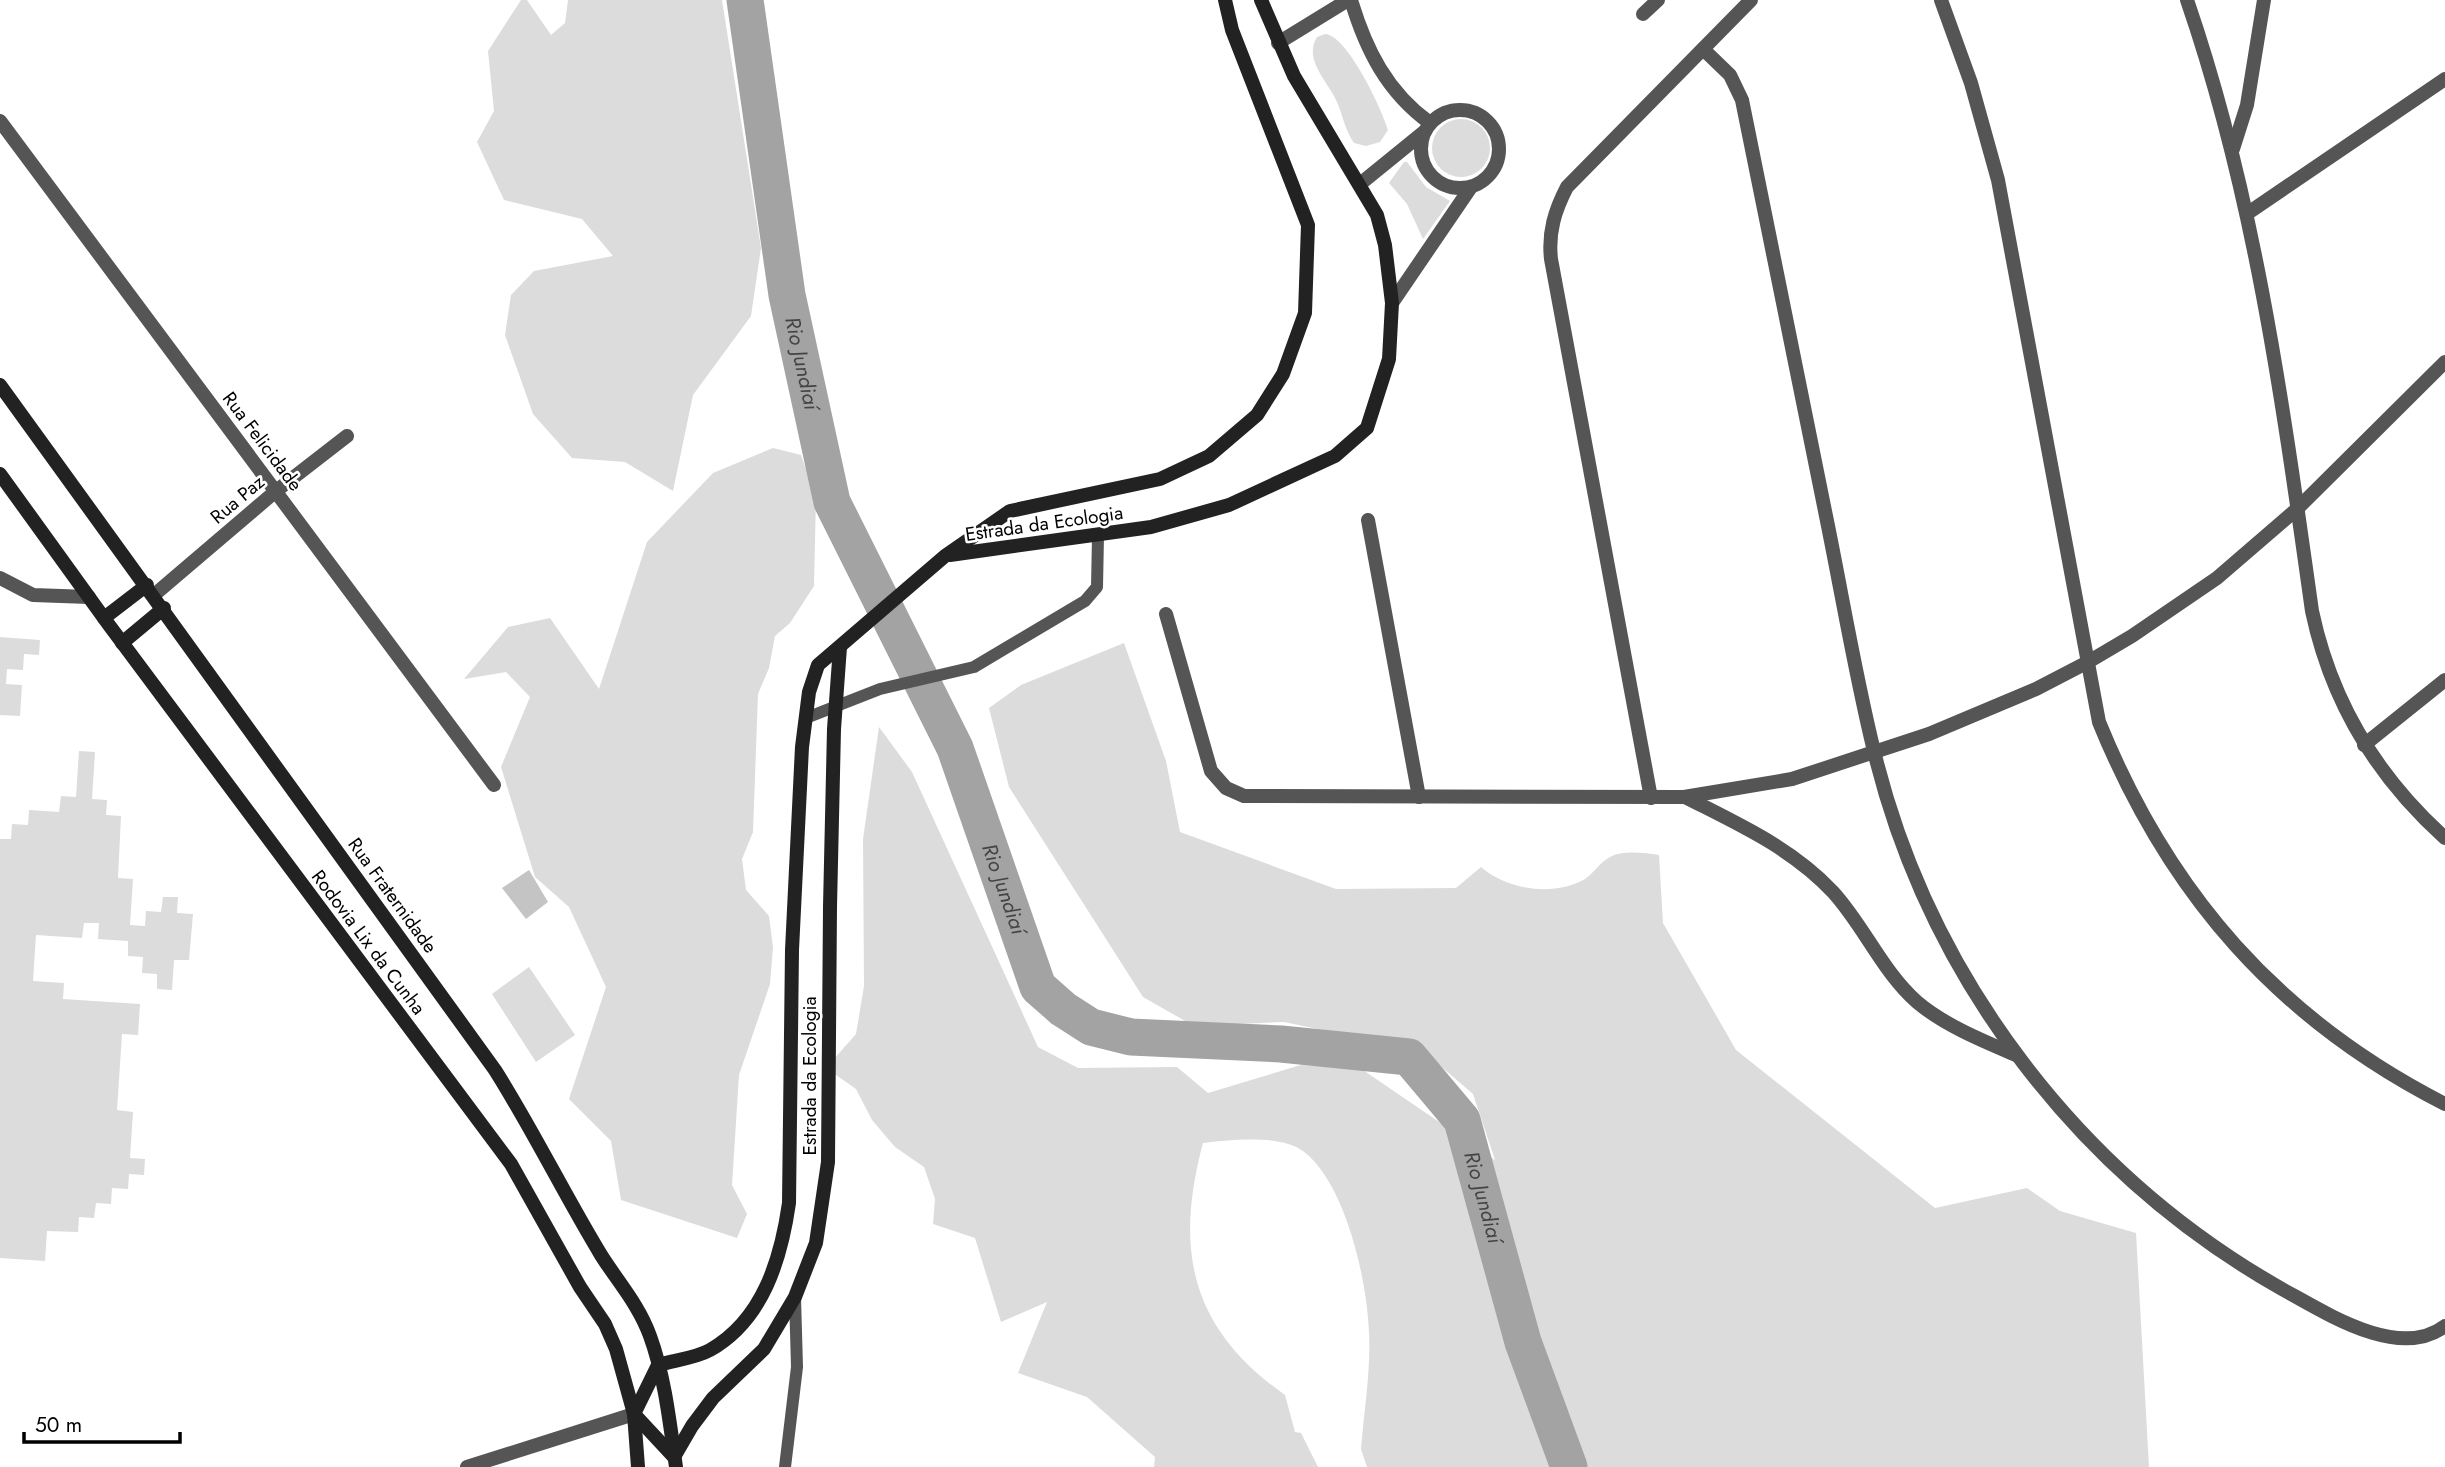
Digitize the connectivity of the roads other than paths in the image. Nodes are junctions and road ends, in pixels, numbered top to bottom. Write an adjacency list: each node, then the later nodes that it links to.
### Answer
1 (1225, 0): 28 (street, Estrada da Ecologia)
2 (1261, 0): 10 (street, Estrada da Ecologia)
3 (1350, 0): 10 (street); 14 (street)
4 (1658, 0): 9 (street)
5 (1752, 0): 11 (street)
6 (1941, 0): 37 (street)
7 (2187, 0): 15 (street)
8 (2264, 0): 15 (street)
9 (1643, 14)
10 (1278, 43): 16 (street, Estrada da Ecologia)
11 (1703, 49): 42 (street); 46 (street)
12 (2445, 79): 18 (street)
13 (0, 121): 24 (street, Rua Felicidade)
14 (1427, 127): 16 (street); 17 (street); 17 (street)
15 (2233, 150): 18 (street)
16 (1360, 184): 19 (street, Estrada da Ecologia)
17 (1471, 187): 19 (street)
18 (2248, 213): 25 (street)
19 (1392, 303): 27 (street, Estrada da Ecologia)
20 (2445, 362): 25 (street)
21 (0, 385): 30 (street, Rua Fraternidade)
22 (347, 436): 24 (street, Rua Paz)
23 (0, 474): 31 (street, Rodovia Lix da Cunha)
24 (276, 491): 30 (street, Rua Paz); 43 (street, Rua Felicidade)
25 (2297, 509): 37 (street); 41 (street)
26 (1368, 520): 44 (street)
27 (1098, 536): 28 (street, Estrada da Ecologia); 39 (lane)
28 (945, 556): 36 (street)
29 (0, 578): 31 (street)
30 (151, 590): 32 (street, Rua Fraternidade); 34 (street)
31 (89, 597): 34 (street, Rodovia Lix da Cunha)
32 (164, 608): 35 (street); 52 (street, Rua Fraternidade)
33 (1166, 614): 44 (street)
34 (104, 618): 35 (street, Rodovia Lix da Cunha)
35 (122, 643): 53 (street, Rodovia Lix da Cunha)
36 (841, 647): 39 (street, Estrada da Ecologia); 40 (street, Estrada da Ecologia)
37 (2088, 662): 42 (street); 49 (street)
38 (2445, 680): 41 (street)
39 (836, 706): 40 (lane); 50 (street, Estrada da Ecologia)
40 (806, 718): 52 (street, Estrada da Ecologia)
41 (2364, 745): 47 (street)
42 (1874, 753): 45 (street); 48 (street)
43 (494, 785)
44 (1419, 797): 46 (street)
45 (1684, 797): 46 (street); 48 (street)
46 (1651, 799)
47 (2445, 838)
48 (2016, 1055): 51 (street)
49 (2445, 1104)
50 (795, 1297): 54 (street, Estrada da Ecologia); 57 (lane)
51 (2445, 1326)
52 (659, 1365): 53 (street); 54 (street, Rua Fraternidade)
53 (634, 1414): 54 (street); 55 (street); 56 (street, Rodovia Lix da Cunha)
54 (675, 1462)
55 (467, 1467)
56 (638, 1467)
57 (785, 1467)

